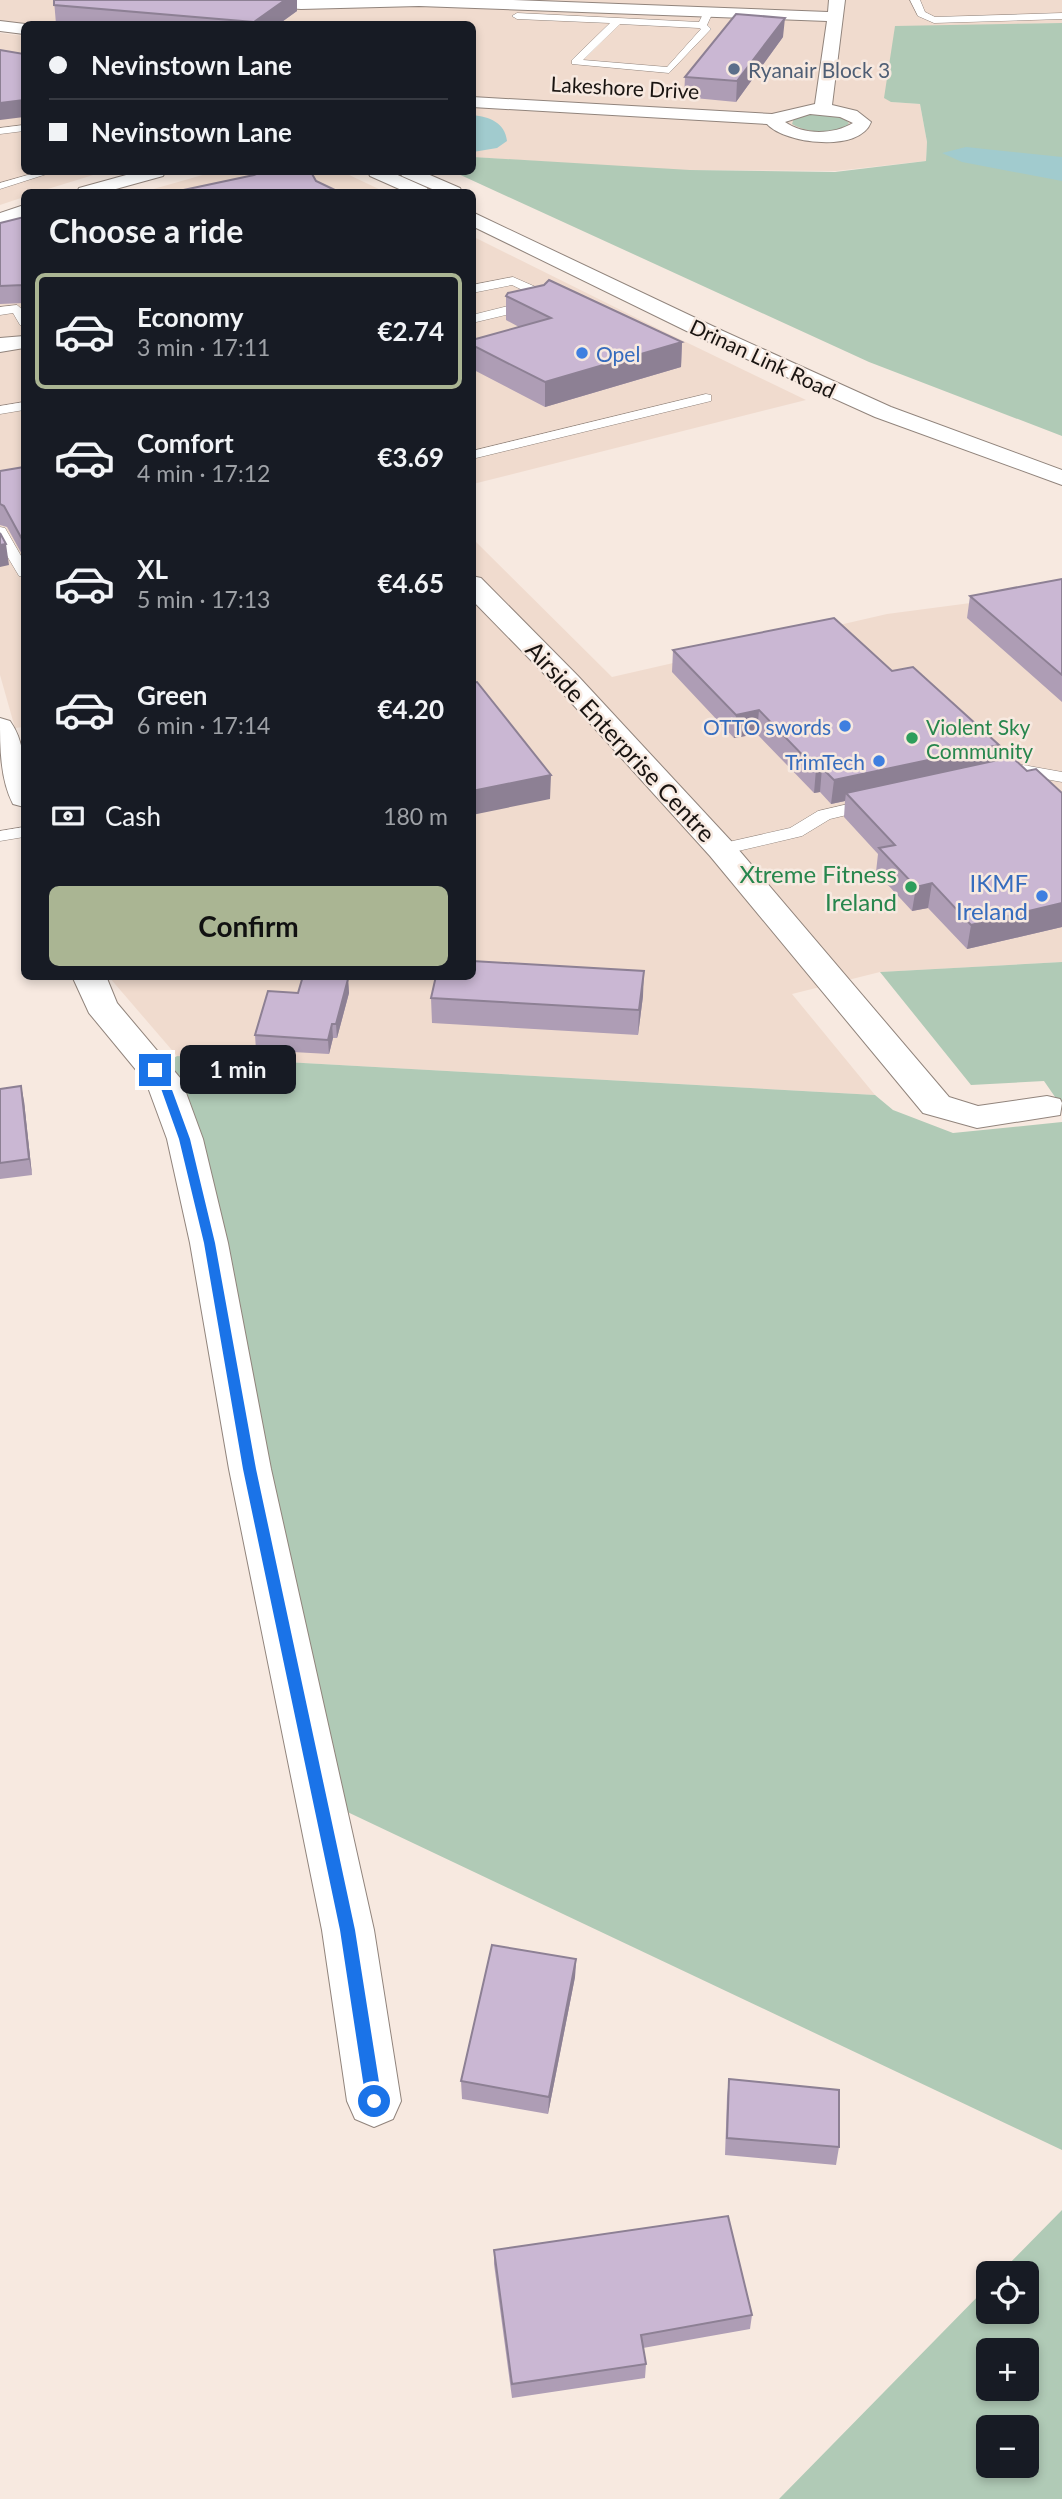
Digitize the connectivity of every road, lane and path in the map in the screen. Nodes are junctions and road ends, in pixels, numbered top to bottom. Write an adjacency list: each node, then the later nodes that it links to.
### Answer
1 (247, 0): 4 (street)
2 (836, 0): 8 (street)
3 (915, 0): 7 (lane)
4 (420, 1): 5 (street)
5 (586, 3): 9 (street)
6 (517, 16): 10 (lane)
7 (1062, 16)
8 (836, 17): 9 (street); 14 (street)
9 (705, 18): 10 (lane); 10 (lane)
10 (619, 20)
11 (0, 26): 12 (street)
12 (21, 29)
13 (476, 102): 15 (street, Lakeshore Drive)
14 (823, 110): 15 (street); 15 (street)
15 (775, 119)
16 (21, 128): 17 (lane)
17 (0, 131)
18 (38, 175): 22 (lane)
19 (146, 175): 23 (street)
20 (383, 175): 24 (street)
21 (416, 175): 25 (street)
22 (0, 186)
23 (96, 189)
24 (414, 189)
25 (446, 189)
26 (476, 204): 40 (street, Drinan Link Road)
27 (21, 212): 28 (street)
28 (0, 219)
29 (476, 220): 41 (street, Drinan Link Road)
30 (476, 288): 33 (lane)
31 (21, 308): 32 (lane)
32 (0, 311)
33 (476, 318)
34 (21, 342): 35 (street)
35 (0, 345)
36 (706, 398): 39 (lane)
37 (21, 406): 38 (lane)
38 (0, 410)
39 (476, 454)
40 (1062, 460)
41 (1062, 478)
42 (0, 531): 43 (lane)
43 (21, 568)
44 (476, 591): 52 (street, Airside Enterprise Centre)
45 (0, 727): 48 (street)
46 (997, 776): 47 (lane)
47 (1062, 777)
48 (21, 789)
49 (894, 798): 52 (lane)
50 (21, 832): 51 (lane)
51 (0, 836)
52 (721, 849): 54 (street, Airside Enterprise Centre)
53 (91, 980): 55 (street)
54 (1047, 1107)
55 (374, 2101)

